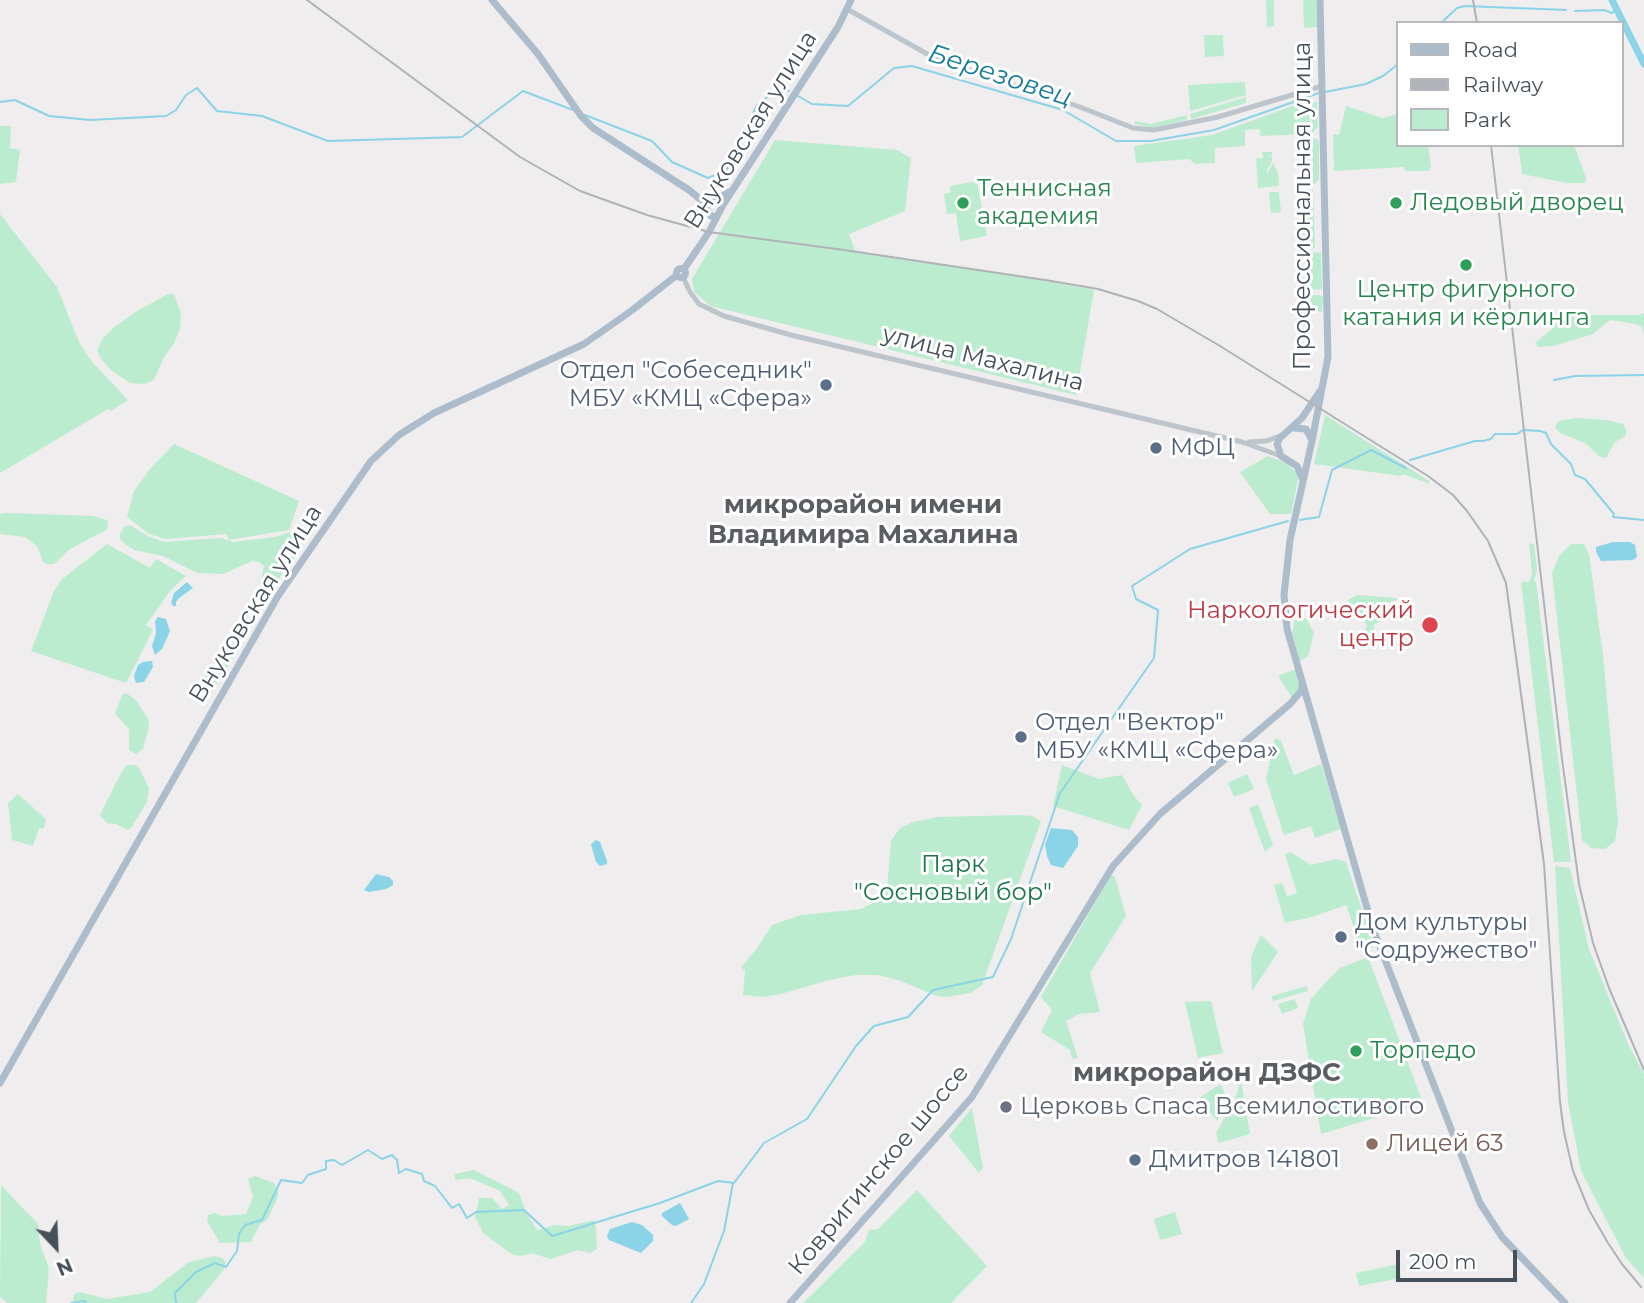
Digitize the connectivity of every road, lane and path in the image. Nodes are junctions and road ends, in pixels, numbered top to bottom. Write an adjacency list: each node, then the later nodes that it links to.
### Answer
1 (492, 0): 7 (main road)
2 (851, 0): 4 (main road, Внуковская улица)
3 (1320, 0): 5 (main road, Профессиональная улица)
4 (847, 9): 5 (street); 6 (main road, Внуковская улица)
5 (1322, 90): 9 (main road, Профессиональная улица)
6 (733, 190): 7 (main road, Внуковская улица); 7 (main road)
7 (712, 211): 8 (main road, Внуковская улица)
8 (681, 274): 13 (street, улица Махалина); 18 (main road, Внуковская улица)
9 (1323, 385): 10 (main road); 12 (main road, Профессиональная улица)
10 (1294, 428): 11 (main road); 12 (main road)
11 (1283, 435): 13 (street); 15 (main road)
12 (1312, 441): 14 (main road, Профессиональная улица)
13 (1242, 442): 15 (street, улица Махалина)
14 (1310, 452): 15 (main road); 16 (main road, Профессиональная улица)
15 (1284, 458): 16 (main road)
16 (1303, 481): 17 (main road)
17 (1301, 700): 19 (main road, Ковригинское шоссе); 20 (main road)
18 (0, 1083)
19 (790, 1303)
20 (1565, 1303)

